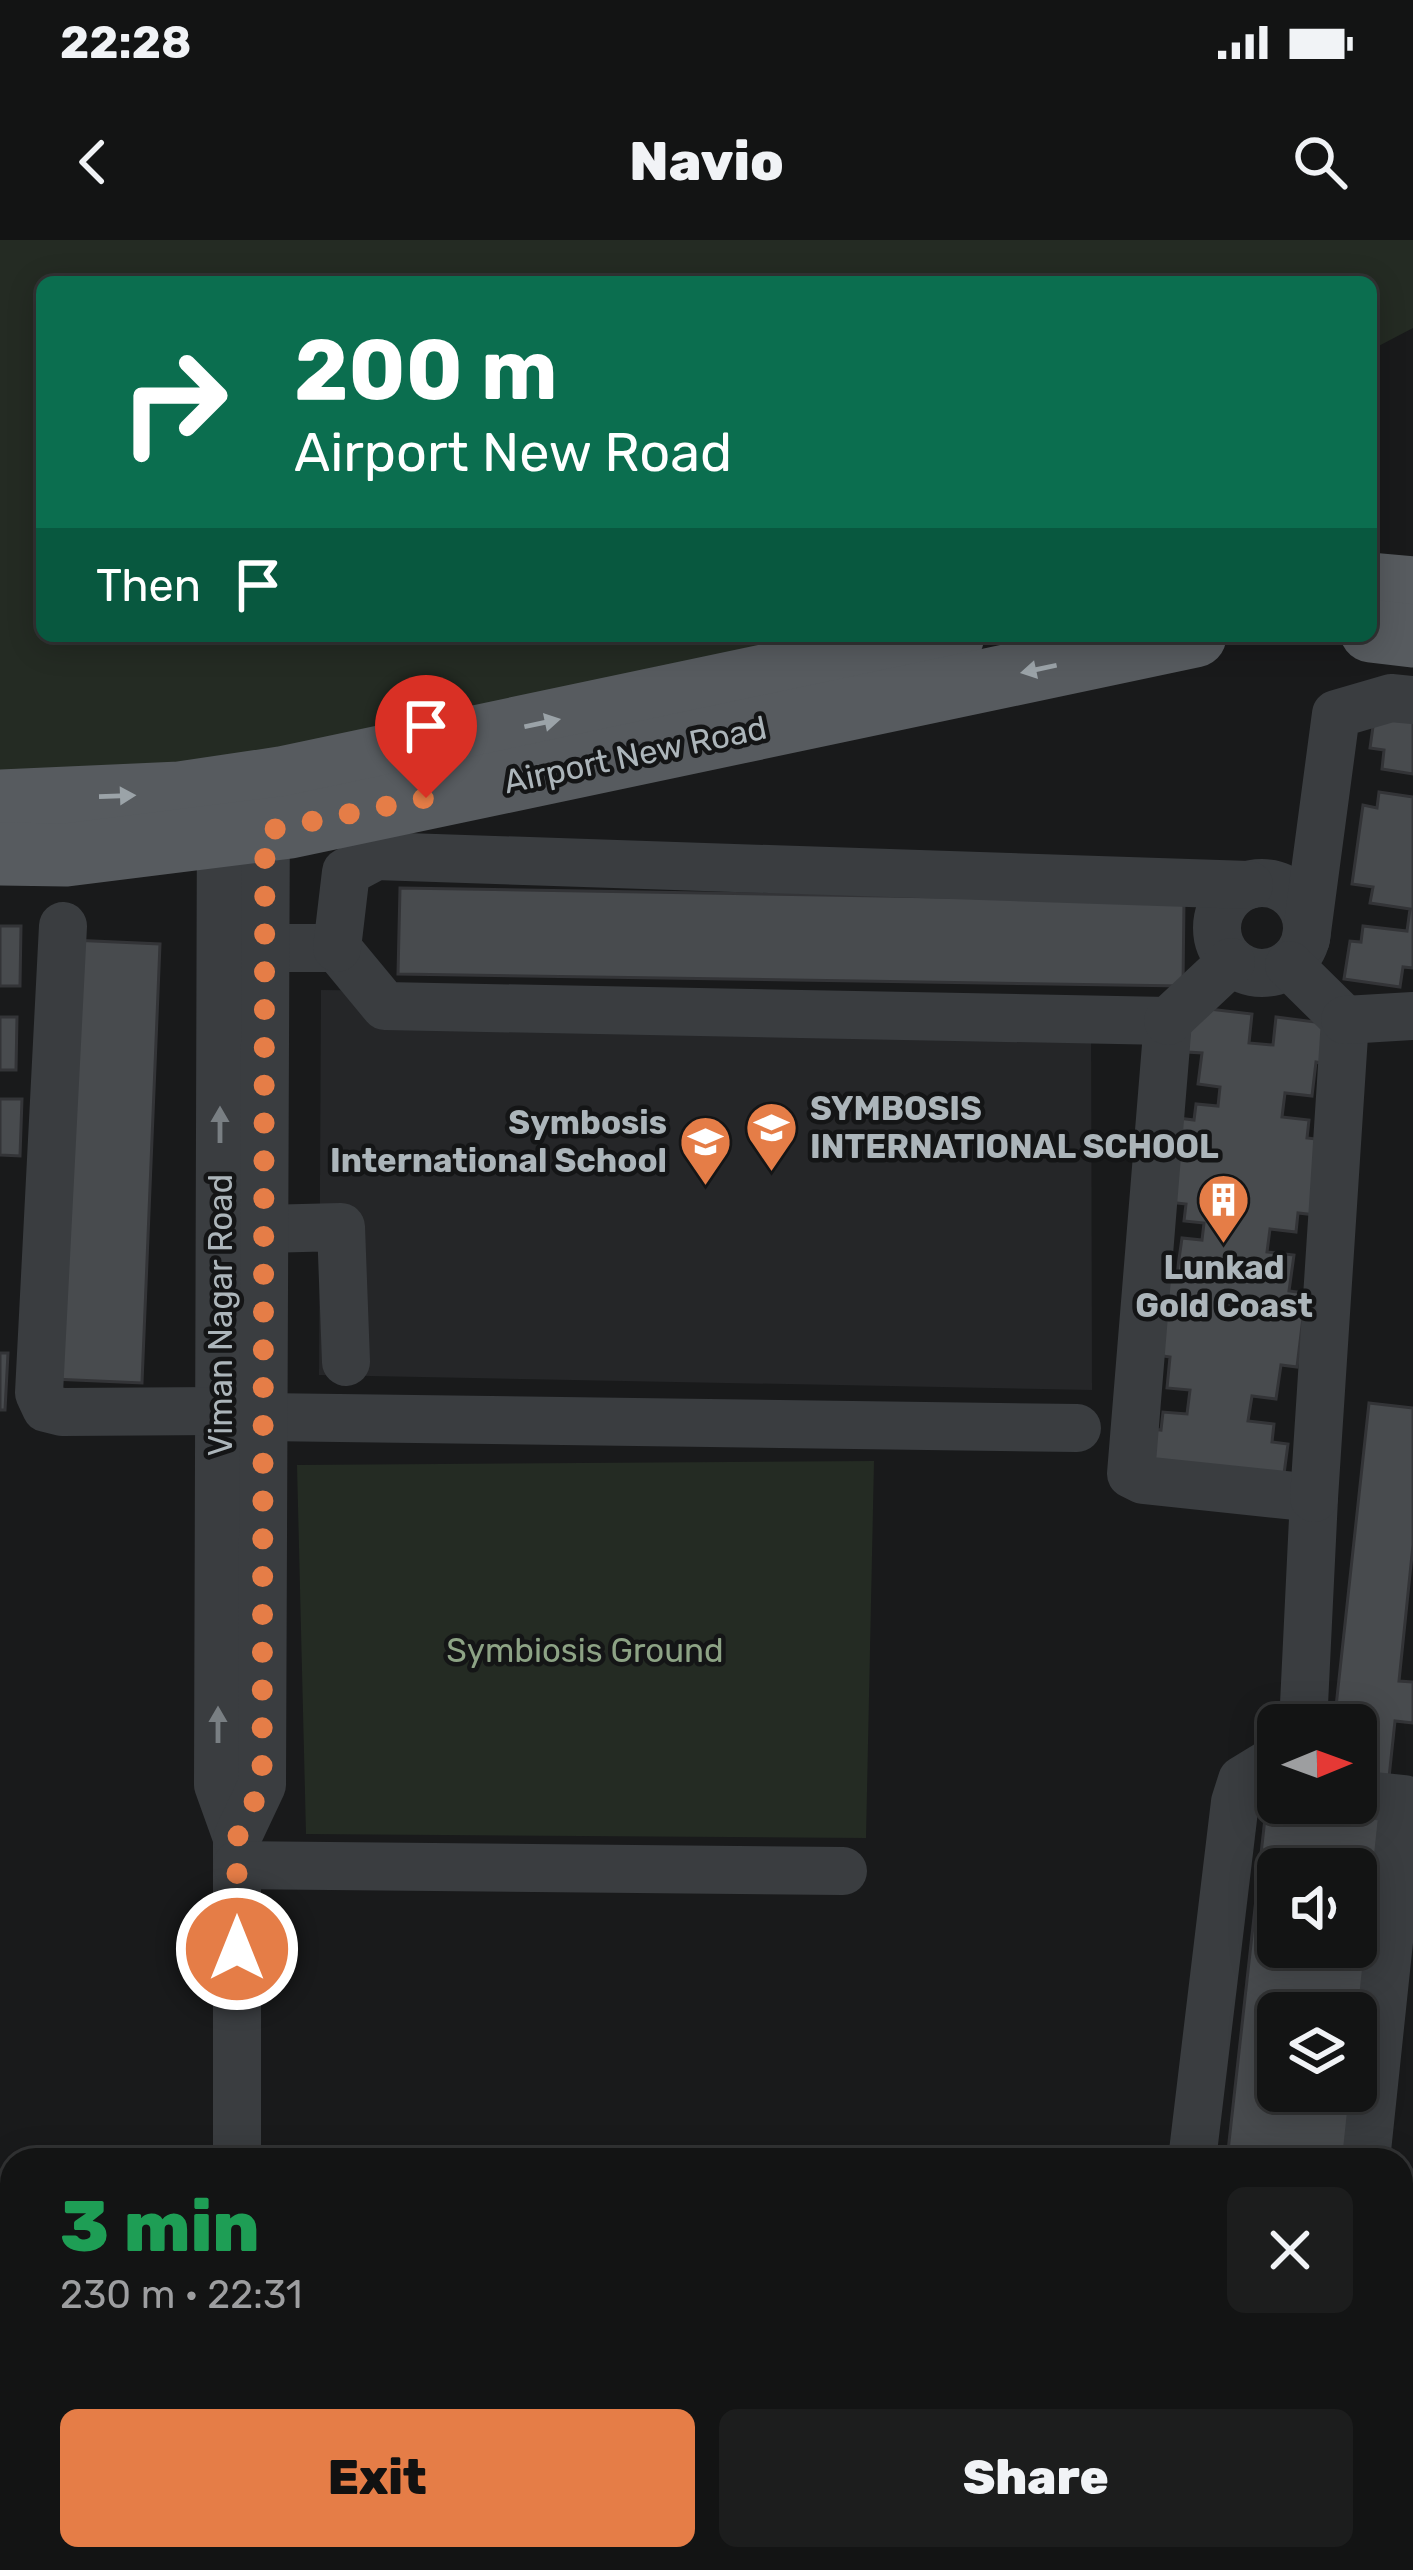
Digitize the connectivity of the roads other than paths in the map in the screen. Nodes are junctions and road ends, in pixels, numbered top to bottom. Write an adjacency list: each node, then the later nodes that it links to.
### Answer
1 (1377, 585): 2 (main road)
2 (1413, 588)
3 (1377, 632): 4 (main road)
4 (1413, 636)
5 (927, 642): 9 (main road, Airport New Road, one-way to 5)
6 (1162, 642): 9 (main road, Airport New Road, one-way to 9)
7 (1413, 700): 15 (street)
8 (0, 801): 9 (main road, Airport New Road, one-way to 9)
9 (243, 809): 10 (main road, Airport New Road); 13 (street, Viman Nagar Road); 22 (street, Viman Nagar Road, one-way to 9)
10 (0, 854)
11 (1249, 885): 14 (street); 15 (street); 16 (street)
12 (63, 926): 22 (street)
13 (265, 948): 14 (street); 20 (street, Viman Nagar Road)
14 (337, 948): 19 (street)
15 (1298, 951): 16 (street); 18 (street)
16 (1231, 962): 19 (street)
17 (1413, 1016): 18 (street)
18 (1345, 1020): 24 (street)
19 (1168, 1022): 24 (street)
20 (264, 1229): 21 (street); 22 (street, Viman Nagar Road)
21 (346, 1362)
22 (241, 1414): 23 (street); 28 (street, Viman Nagar Road)
23 (1077, 1428)
24 (1314, 1498): 25 (street)
25 (1305, 1704)
26 (1257, 1772): 31 (street)
27 (1377, 1796): 32 (street)
28 (237, 1852): 29 (street); 30 (street, Viman Nagar Road)
29 (842, 1871)
30 (237, 2148)
31 (1193, 2148)
32 (1367, 2148)

